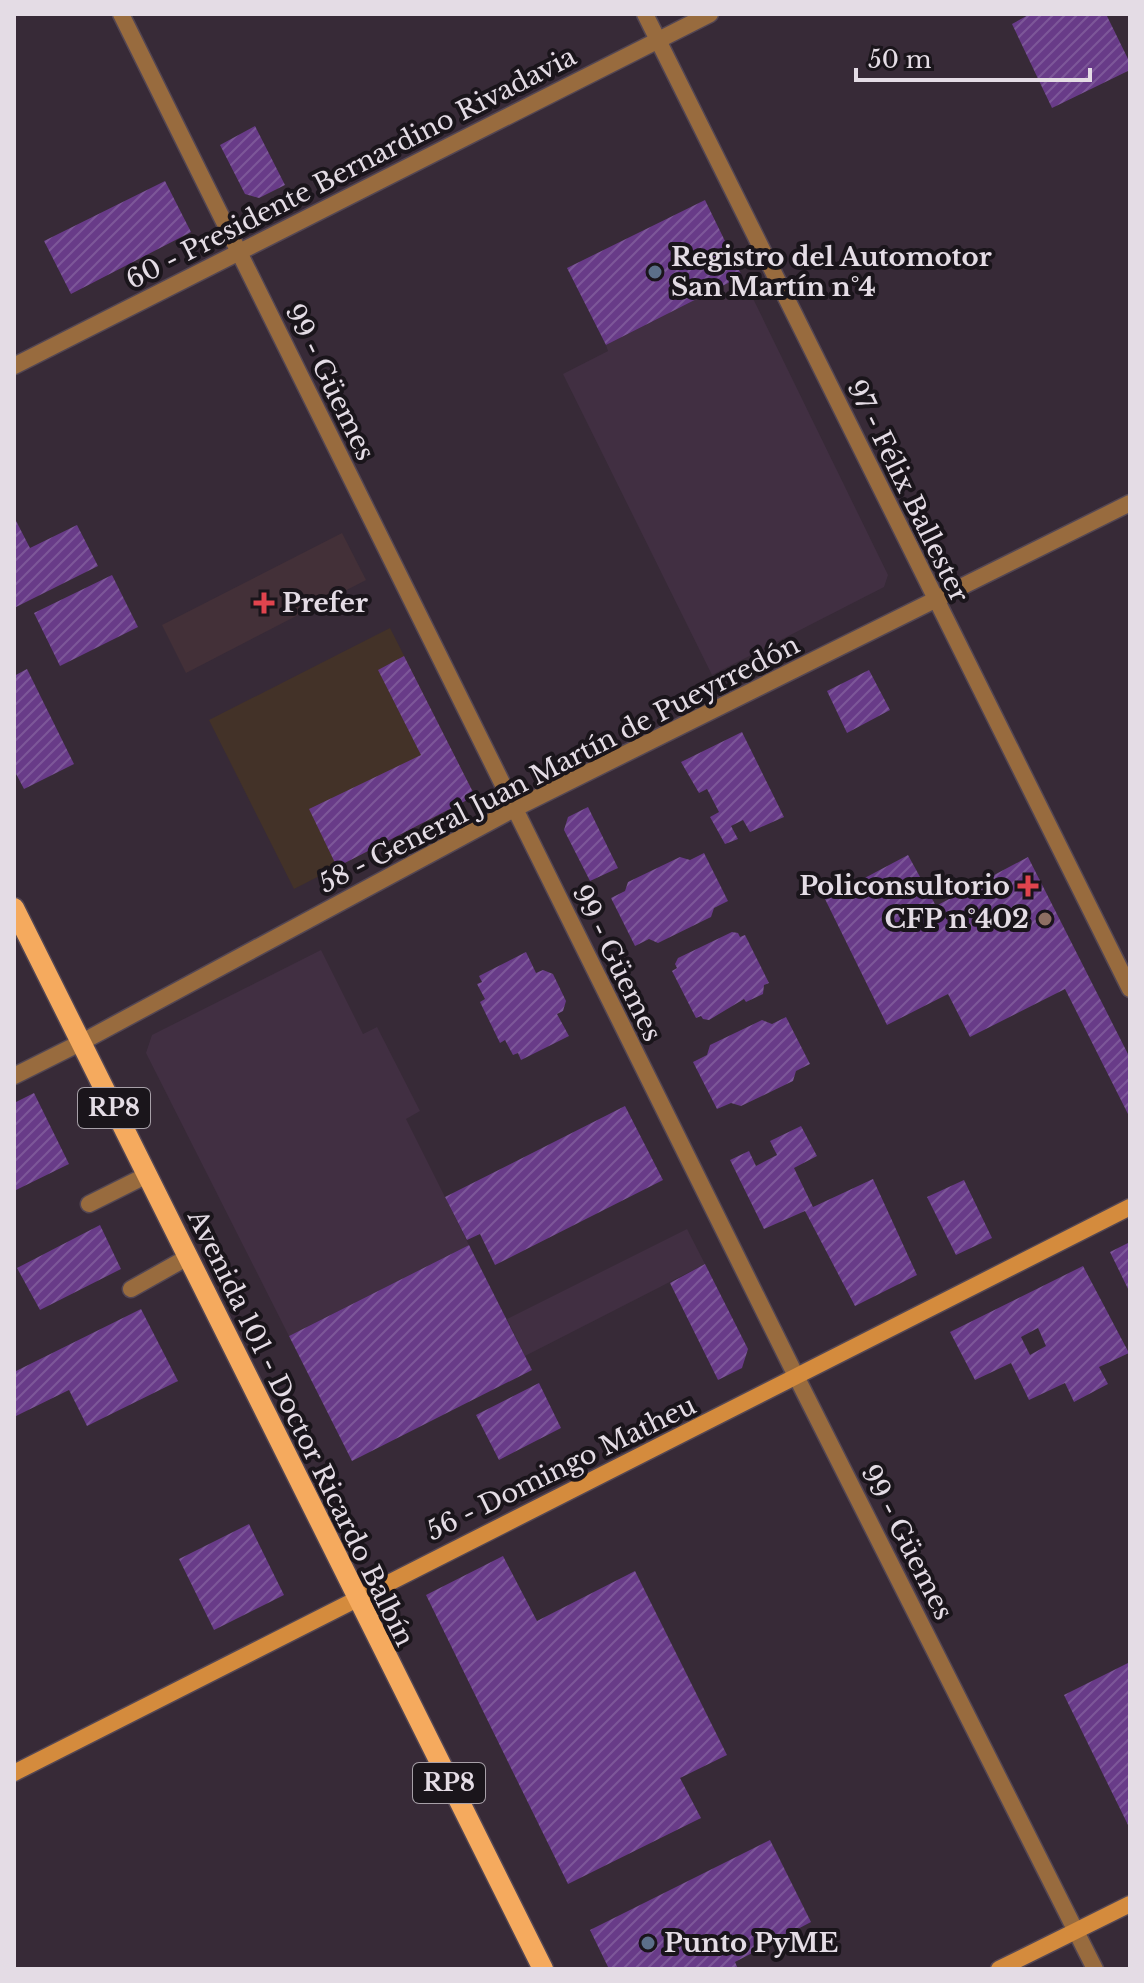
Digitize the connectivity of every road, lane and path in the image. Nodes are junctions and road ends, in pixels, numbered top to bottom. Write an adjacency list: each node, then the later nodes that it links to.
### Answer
1 (121, 14): 5 (street, 99 - Güemes)
2 (645, 14): 4 (street, 97 - Félix Ballester)
3 (710, 14): 4 (street, 60 - Presidente Bernardino Rivadavia)
4 (659, 40): 5 (street, 60 - Presidente Bernardino Rivadavia); 8 (street, 97 - Félix Ballester)
5 (239, 250): 6 (street, 60 - Presidente Bernardino Rivadavia); 9 (street, 99 - Güemes)
6 (14, 366)
7 (1130, 503): 8 (street, 58 - General Juan Martín de Pueyrredón)
8 (936, 601): 9 (street, 58 - General Juan Martín de Pueyrredón); 11 (street, 97 - Félix Ballester)
9 (514, 809): 12 (street, 58 - General Juan Martín de Pueyrredón); 19 (street, 99 - Güemes)
10 (14, 908): 12 (main road, Avenida 101 - Doctor Ricardo Balbín / RP8)
11 (1130, 989)
12 (82, 1042): 13 (street, 58 - General Juan Martín de Pueyrredón); 14 (main road, Avenida 101 - Doctor Ricardo Balbín / RP8)
13 (14, 1076)
14 (147, 1175): 15 (street); 17 (main road, Avenida 101 - Doctor Ricardo Balbín / RP8)
15 (89, 1204)
16 (1130, 1207): 19 (street, 56 - Domingo Matheu)
17 (188, 1257): 18 (street); 20 (main road, Avenida 101 - Doctor Ricardo Balbín / RP8)
18 (131, 1289)
19 (797, 1378): 20 (street, 56 - Domingo Matheu); 23 (street, 99 - Güemes)
20 (357, 1597): 21 (street, 56 - Domingo Matheu); 24 (main road, Avenida 101 - Doctor Ricardo Balbín / RP8)
21 (14, 1773)
22 (1130, 1904): 23 (street)
23 (1076, 1930): 25 (street); 26 (street, 99 - Güemes)
24 (543, 1969)
25 (999, 1969)
26 (1095, 1969)

